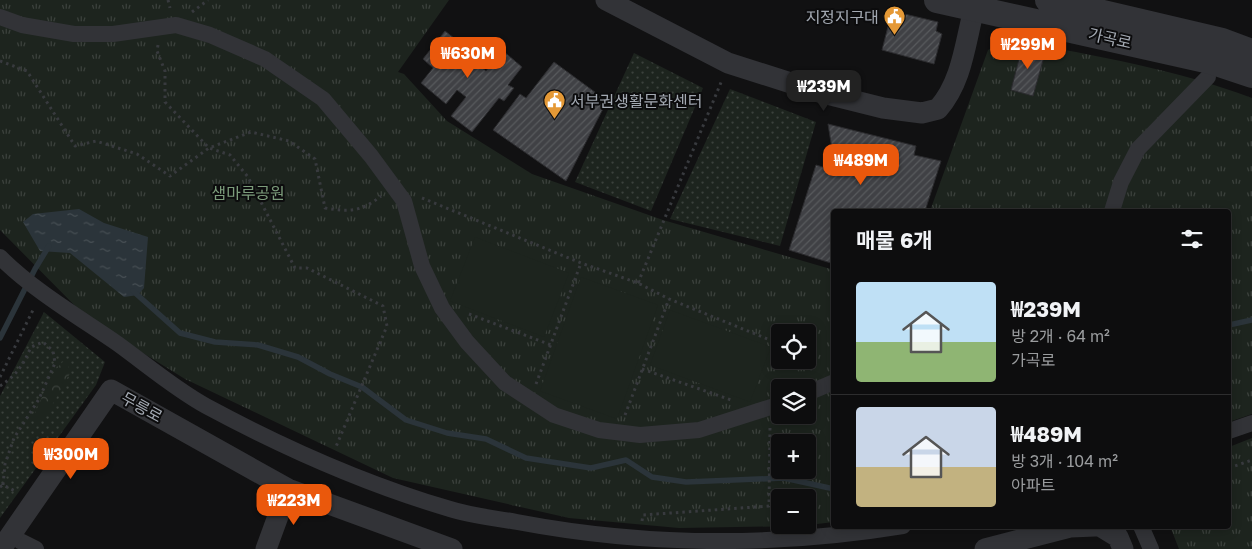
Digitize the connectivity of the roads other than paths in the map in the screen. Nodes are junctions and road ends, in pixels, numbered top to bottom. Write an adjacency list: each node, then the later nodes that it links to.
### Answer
1 (606, 0): 4 (street)
2 (937, 0): 4 (street, 가곡로)
3 (1048, 0): 6 (street, 가곡로)
4 (975, 4): 7 (street, 가곡로)
5 (0, 17): 13 (street)
6 (1252, 52)
7 (1252, 75)
8 (1208, 76): 9 (street)
9 (1113, 209)
10 (5, 262): 17 (street)
11 (831, 383): 12 (street)
12 (816, 390)
13 (771, 407)
14 (1252, 423): 15 (street)
15 (1231, 430)
16 (288, 489): 22 (street, 무릉로); 24 (street); 25 (street, 무릉로)
17 (885, 529)
18 (1062, 529): 26 (street)
19 (1105, 529): 27 (street)
20 (1142, 529): 28 (street)
21 (20, 541): 23 (street)
22 (1, 549)
23 (36, 549)
24 (266, 549)
25 (452, 549)
26 (985, 549)
27 (1122, 549)
28 (1151, 549)

